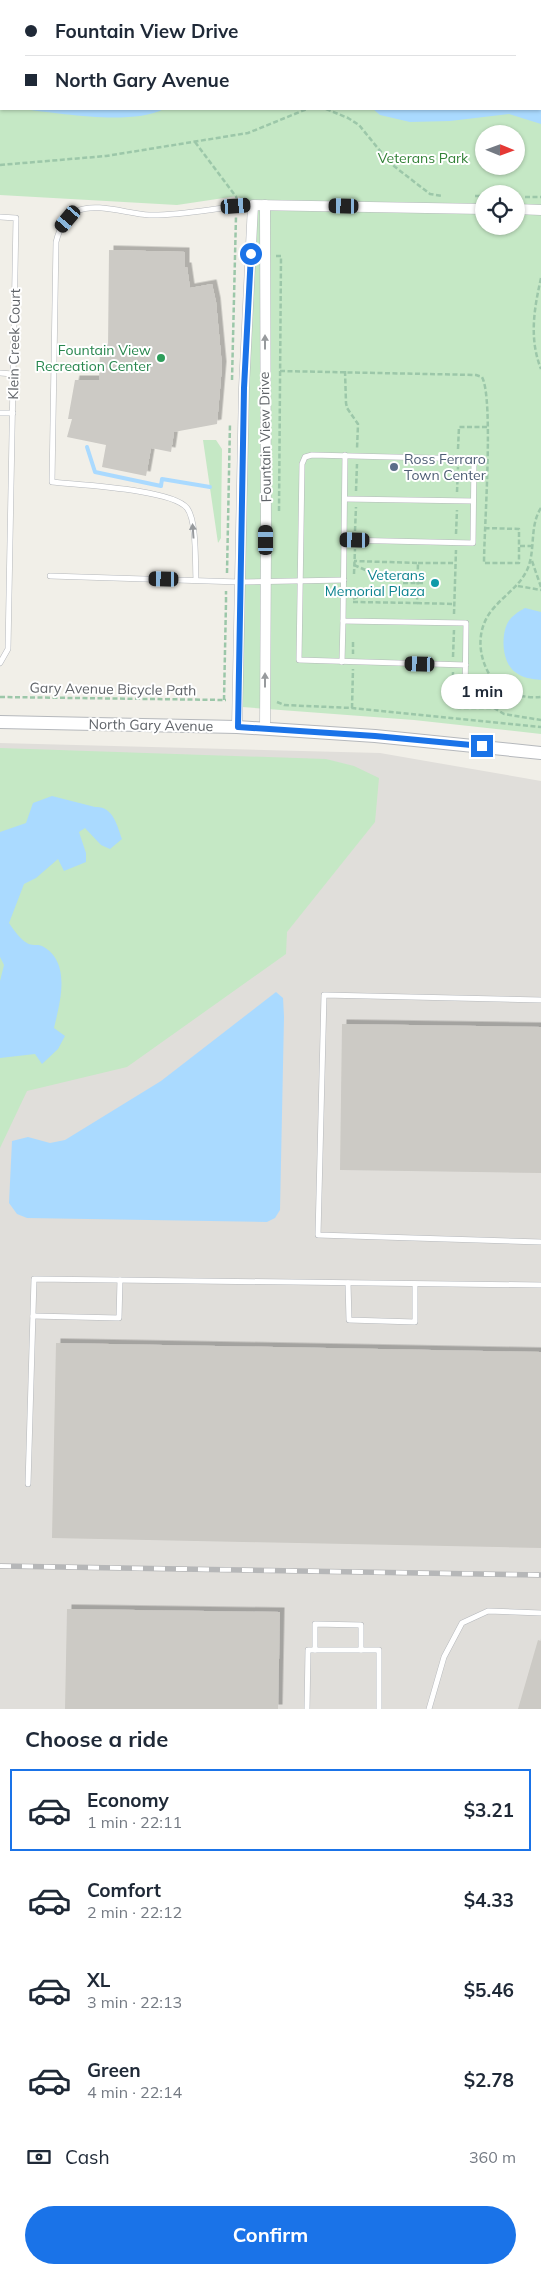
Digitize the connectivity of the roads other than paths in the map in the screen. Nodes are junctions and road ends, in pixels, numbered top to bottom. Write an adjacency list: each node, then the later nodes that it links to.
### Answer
1 (253, 205): 2 (street); 16 (lane, one-way to 1); 19 (street, Fountain View Drive)
2 (265, 205): 3 (street); 20 (street, Fountain View Drive, one-way to 2)
3 (475, 209)
4 (525, 209): 5 (street)
5 (541, 210)
6 (0, 217): 8 (lane, Klein Creek Court)
7 (0, 373): 8 (lane)
8 (13, 374): 10 (lane, Klein Creek Court)
9 (0, 413): 10 (lane)
10 (12, 413): 23 (lane, Klein Creek Court)
11 (345, 455): 12 (lane); 13 (lane); 17 (lane)
12 (344, 499): 13 (lane); 14 (lane)
13 (474, 501): 14 (lane)
14 (344, 540): 18 (lane)
15 (50, 576): 16 (lane)
16 (196, 580): 19 (lane)
17 (300, 580): 18 (lane); 20 (lane); 22 (lane)
18 (344, 580): 21 (lane)
19 (240, 582): 20 (lane); 27 (street, Fountain View Drive)
20 (266, 582): 28 (street, Fountain View Drive, one-way to 20)
21 (343, 621): 22 (lane); 24 (lane)
22 (342, 662): 24 (lane)
23 (0, 663)
24 (466, 665): 25 (lane)
25 (465, 698)
26 (0, 722): 27 (street, North Gary Avenue)
27 (238, 727): 28 (street, North Gary Avenue)
28 (265, 729): 29 (street, North Gary Avenue)
29 (541, 753)
30 (541, 1000): 31 (lane)
31 (541, 1242)
32 (120, 1280): 33 (lane); 36 (lane); 36 (lane)
33 (348, 1283): 34 (lane); 34 (lane)
34 (415, 1284): 35 (lane)
35 (541, 1285)
36 (33, 1316): 37 (lane)
37 (28, 1484)
38 (541, 1613): 43 (lane)
39 (315, 1650): 40 (lane); 40 (lane); 41 (lane)
40 (361, 1650): 42 (lane)
41 (307, 1709)
42 (380, 1709)
43 (429, 1709)

